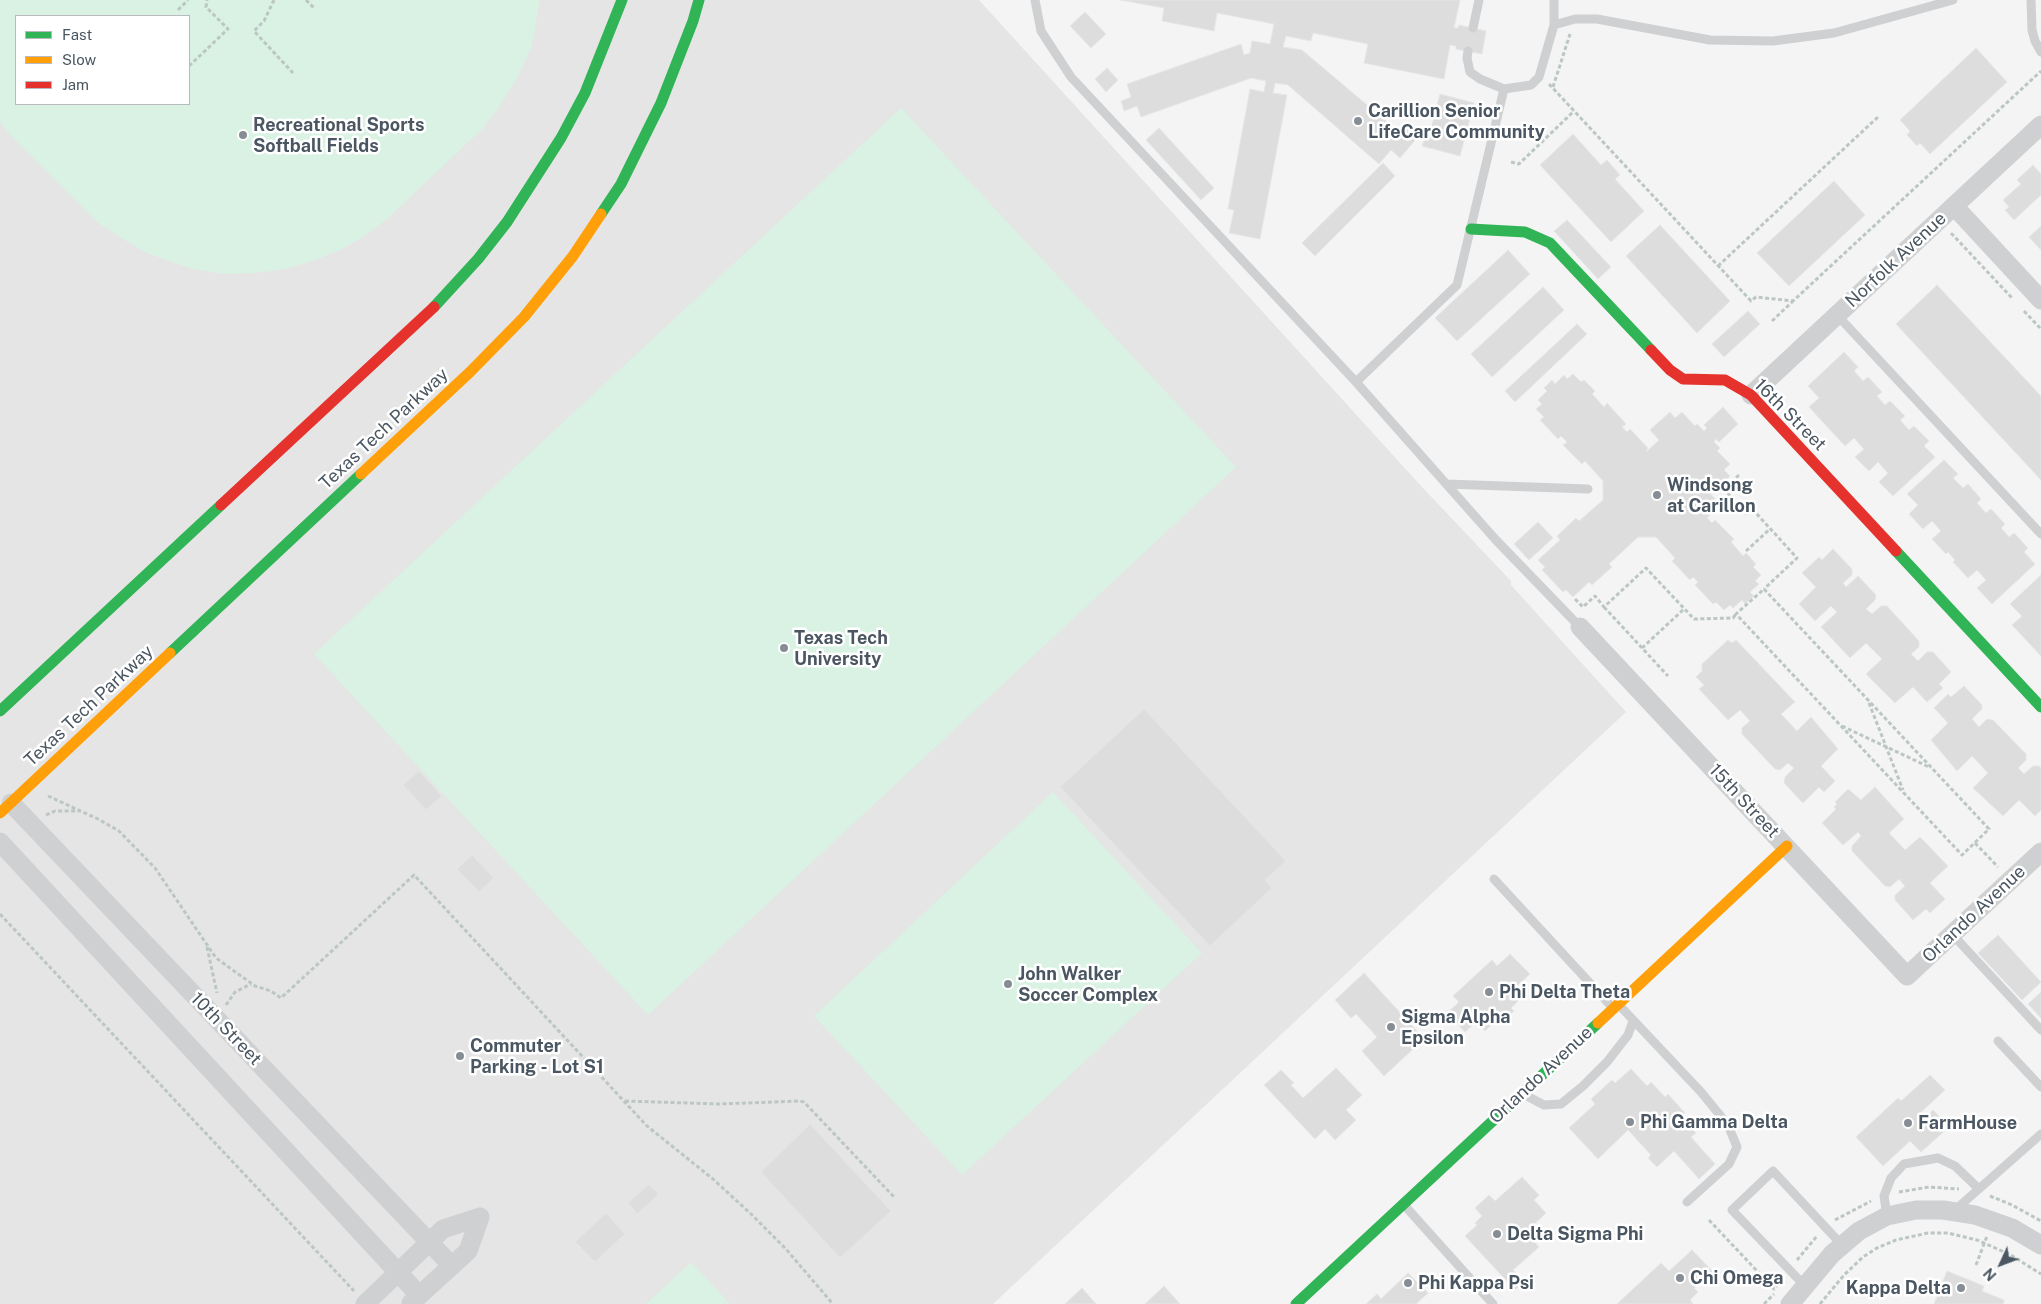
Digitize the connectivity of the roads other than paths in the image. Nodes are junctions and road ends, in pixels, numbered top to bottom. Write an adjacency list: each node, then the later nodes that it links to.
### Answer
1 (622, 0): 25 (main road)
2 (699, 0): 26 (main road, Texas Tech Parkway)
3 (1035, 0): 18 (lane)
4 (1479, 0): 9 (lane)
5 (1554, 0): 8 (lane)
6 (1953, 0): 8 (lane)
7 (2031, 0): 11 (lane)
8 (1554, 24): 12 (lane)
9 (1473, 28)
10 (1468, 51): 12 (lane)
11 (2041, 52)
12 (1504, 89): 15 (lane)
13 (2041, 125): 14 (street, Norfolk Avenue)
14 (1954, 206): 16 (street); 17 (street, Norfolk Avenue)
15 (1471, 229): 18 (lane); 19 (main road, 16th Street)
16 (2041, 300)
17 (1837, 315): 19 (street, Norfolk Avenue); 22 (lane)
18 (1356, 382): 20 (lane)
19 (1751, 395): 24 (main road, 16th Street)
20 (1446, 484): 21 (lane); 23 (lane)
21 (1588, 489)
22 (2041, 534)
23 (1580, 627): 28 (street, 15th Street)
24 (2041, 707)
25 (0, 711)
26 (6, 804): 45 (street, 10th Street)
27 (0, 842): 49 (street)
28 (1787, 846): 32 (street, 15th Street); 33 (main road, Orlando Avenue)
29 (2041, 852): 31 (street, Orlando Avenue)
30 (1494, 879): 33 (lane)
31 (1952, 934): 32 (street, Orlando Avenue); 35 (lane)
32 (1907, 976)
33 (1615, 1006): 34 (lane); 38 (main road, Orlando Avenue)
34 (1633, 1021): 38 (lane); 41 (lane)
35 (2041, 1030)
36 (1998, 1041): 37 (lane)
37 (2041, 1087)
38 (1522, 1093): 42 (main road, Orlando Avenue)
39 (2041, 1134): 40 (lane)
40 (1979, 1189): 43 (lane); 44 (lane)
41 (1687, 1202)
42 (1403, 1204): 53 (main road, Orlando Avenue); 54 (lane)
43 (1953, 1212): 44 (street); 47 (street)
44 (1888, 1216): 46 (street)
45 (429, 1242): 48 (street, 10th Street); 48 (street); 49 (street)
46 (1842, 1245): 50 (street); 50 (lane)
47 (2041, 1246)
48 (452, 1266): 51 (street)
49 (397, 1272): 51 (street); 52 (street)
50 (1805, 1286): 55 (street)
51 (414, 1300)
52 (362, 1301)
53 (1296, 1304)
54 (1493, 1304)
55 (1790, 1304)

